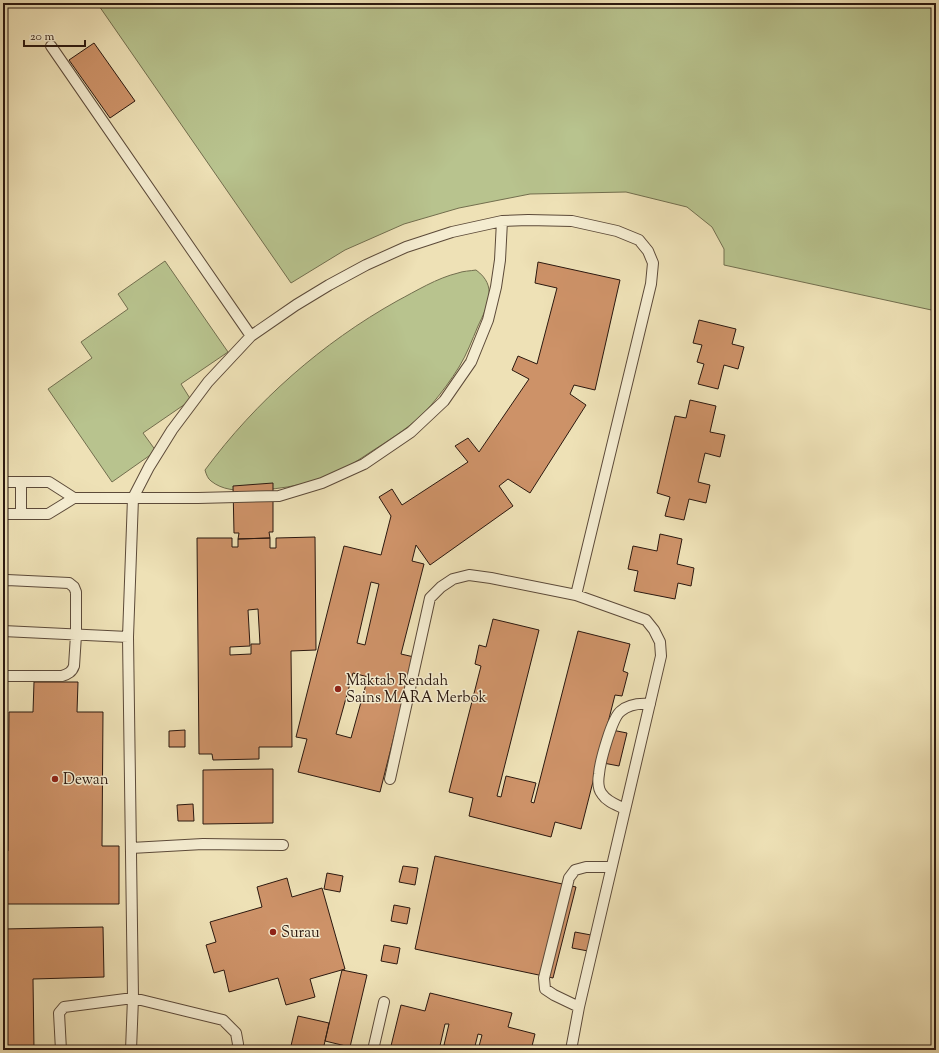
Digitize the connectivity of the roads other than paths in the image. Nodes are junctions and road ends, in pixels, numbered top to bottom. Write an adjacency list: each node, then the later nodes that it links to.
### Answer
1 (51, 46): 3 (lane)
2 (502, 222): 3 (lane); 7 (lane); 11 (lane)
3 (251, 336): 7 (lane)
4 (3, 482): 5 (lane)
5 (22, 482): 6 (lane); 8 (lane)
6 (74, 498): 7 (lane); 8 (lane)
7 (133, 498): 14 (lane)
8 (21, 513): 9 (lane)
9 (3, 514)
10 (3, 581): 13 (lane)
11 (576, 595): 16 (lane); 17 (lane)
12 (3, 631): 13 (lane)
13 (76, 635): 14 (lane); 15 (lane)
14 (128, 637): 20 (lane)
15 (3, 674)
16 (650, 704): 18 (lane); 18 (lane)
17 (390, 779)
18 (625, 809): 21 (lane)
19 (283, 845): 20 (lane)
20 (131, 848): 22 (lane)
21 (611, 867): 24 (lane); 24 (lane)
22 (133, 998): 25 (lane); 26 (lane); 27 (lane)
23 (384, 1002): 28 (lane)
24 (579, 1007): 29 (lane)
25 (61, 1050)
26 (131, 1050)
27 (237, 1050)
28 (373, 1050)
29 (572, 1050)

